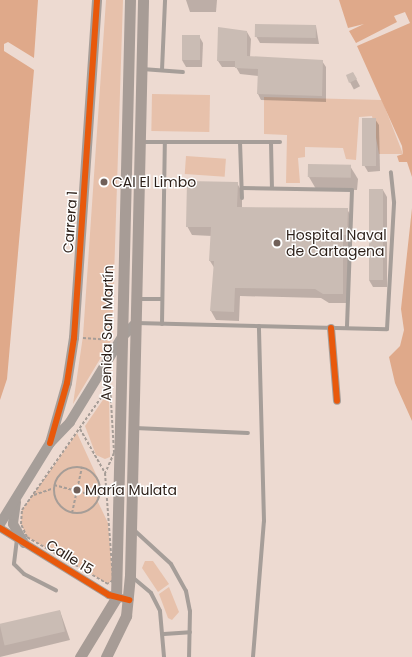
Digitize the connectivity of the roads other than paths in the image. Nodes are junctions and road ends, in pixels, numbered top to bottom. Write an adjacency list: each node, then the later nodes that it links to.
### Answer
1 (97, 0): 28 (street, Carrera 1)
2 (130, 0): 24 (main road, Avenida San Martín)
3 (143, 0): 5 (main road, Avenida San Martín)
4 (166, 0): 6 (lane)
5 (142, 69): 6 (lane); 8 (main road, Avenida San Martín)
6 (162, 70): 7 (lane)
7 (183, 72)
8 (140, 142): 9 (lane); 17 (main road, Avenida San Martín)
9 (165, 142): 10 (lane); 18 (lane)
10 (240, 142): 11 (lane); 14 (lane)
11 (271, 142): 12 (lane); 15 (lane)
12 (280, 142)
13 (391, 172): 23 (lane)
14 (242, 188): 15 (lane); 16 (lane)
15 (272, 188): 23 (lane)
16 (242, 198)
17 (137, 299): 18 (lane); 19 (main road, Avenida San Martín)
18 (162, 299): 20 (lane)
19 (136, 323): 20 (lane); 24 (street, Carrera 1); 26 (main road, Avenida San Martín)
20 (162, 324): 21 (lane)
21 (259, 326): 22 (lane); 44 (lane)
22 (331, 328): 23 (lane); 25 (street)
23 (347, 328)
24 (122, 337): 28 (street, Carrera 1); 36 (main road, Avenida San Martín)
25 (337, 401)
26 (134, 428): 27 (lane); 32 (main road, Avenida San Martín)
27 (248, 433)
28 (50, 442): 29 (street, Carrera 1)
29 (16, 498): 30 (street, Carrera 1); 33 (street)
30 (0, 524)
31 (0, 528): 33 (street, Calle 15)
32 (132, 529): 34 (main road, Avenida San Martín); 38 (lane)
33 (21, 541): 35 (lane); 36 (street, Calle 15)
34 (130, 575): 37 (main road, Avenida San Martín); 39 (lane)
35 (56, 590)
36 (116, 598): 37 (street, Calle 15); 40 (main road)
37 (128, 600): 41 (main road, Avenida San Martín)
38 (190, 632): 39 (lane); 43 (lane)
39 (164, 634): 42 (lane)
40 (80, 657)
41 (106, 657)
42 (164, 657)
43 (189, 657)
44 (253, 657)

